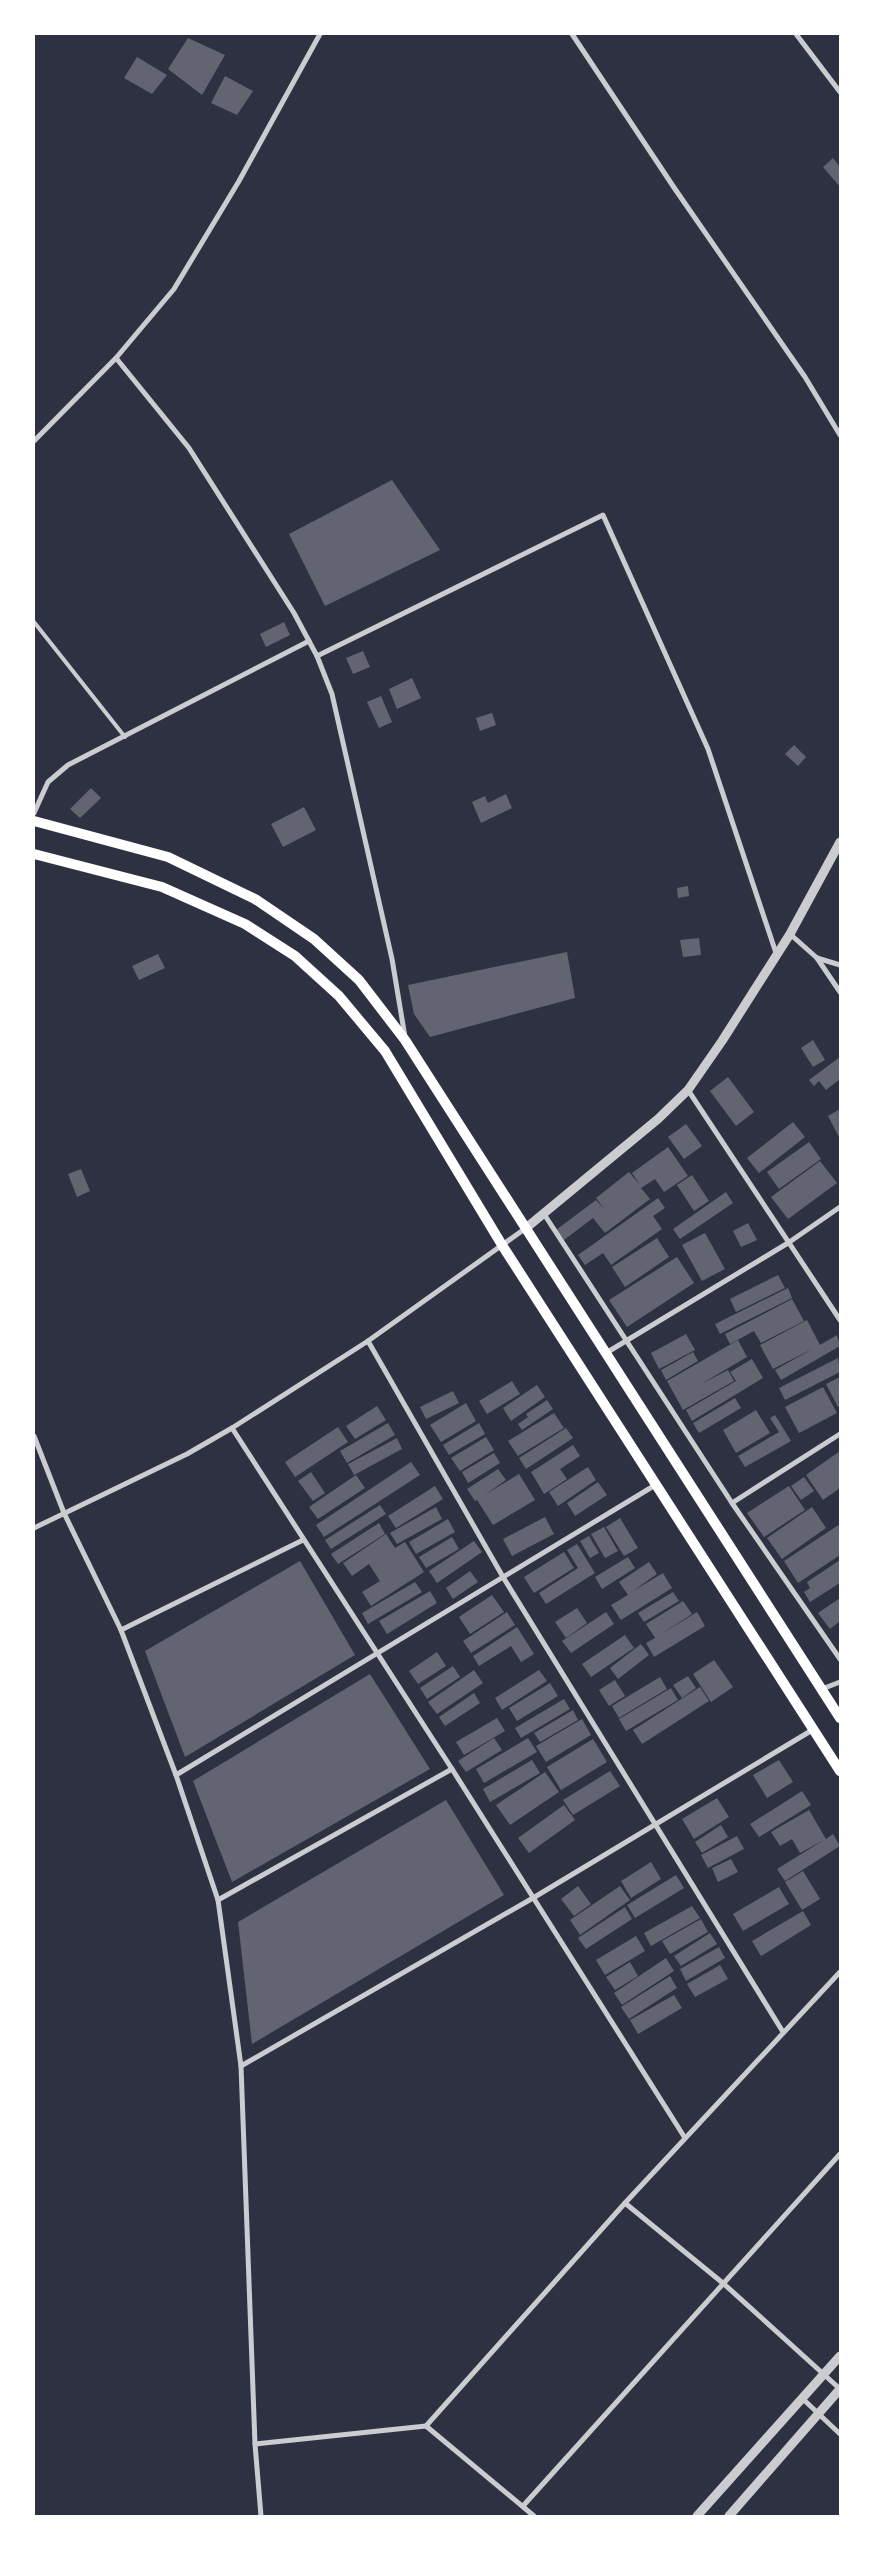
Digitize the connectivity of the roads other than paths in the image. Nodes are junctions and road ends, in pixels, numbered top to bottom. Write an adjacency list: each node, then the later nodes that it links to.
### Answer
1 (320, 34): 5 (street)
2 (572, 34): 6 (street)
3 (796, 34): 4 (street)
4 (840, 92)
5 (116, 358): 7 (street); 11 (street)
6 (840, 435)
7 (34, 441)
8 (34, 622): 10 (lane)
9 (34, 627): 10 (lane)
10 (40, 631): 13 (lane)
11 (309, 641): 12 (street); 13 (street)
12 (316, 656): 19 (street); 23 (street)
13 (125, 737): 14 (street)
14 (34, 813)
15 (34, 821): 23 (main road)
16 (840, 842): 18 (street)
17 (34, 854): 29 (main road)
18 (790, 934): 19 (street); 20 (street)
19 (776, 954): 24 (street)
20 (818, 958): 21 (street); 22 (street)
21 (840, 965)
22 (840, 992)
23 (405, 1040): 27 (main road)
24 (688, 1090): 26 (street); 28 (street)
25 (840, 1207): 28 (street)
26 (544, 1214): 27 (street); 31 (street)
27 (526, 1228): 29 (street); 33 (main road)
28 (788, 1243): 30 (street); 31 (street)
29 (502, 1245): 32 (street); 37 (main road)
30 (840, 1320)
31 (627, 1340): 33 (street); 38 (street)
32 (368, 1341): 34 (street); 42 (street)
33 (605, 1353): 47 (main road)
34 (232, 1428): 39 (street); 41 (street)
35 (840, 1434): 38 (street)
36 (34, 1436): 39 (street)
37 (657, 1484): 42 (street); 49 (main road)
38 (732, 1503): 45 (street)
39 (64, 1513): 40 (street); 43 (street)
40 (34, 1528)
41 (303, 1540): 43 (street); 44 (street)
42 (503, 1577): 44 (street); 53 (street)
43 (121, 1630): 52 (street)
44 (376, 1654): 50 (street); 52 (street)
45 (840, 1659)
46 (840, 1682): 47 (street)
47 (822, 1689): 48 (main road)
48 (840, 1718)
49 (815, 1729): 51 (main road); 53 (street)
50 (452, 1769): 54 (street); 55 (street)
51 (840, 1771)
52 (176, 1775): 55 (street)
53 (655, 1824): 54 (street); 57 (street)
54 (533, 1898): 58 (street); 59 (street)
55 (218, 1900): 58 (street)
56 (840, 1972): 57 (street)
57 (783, 2032): 59 (street)
58 (241, 2066): 70 (street)
59 (685, 2138): 61 (street)
60 (840, 2154): 62 (street)
61 (625, 2203): 62 (street); 68 (street)
62 (724, 2284): 64 (street); 71 (street)
63 (840, 2356): 64 (street)
64 (824, 2375): 65 (street); 66 (street)
65 (840, 2389): 67 (street)
66 (803, 2399): 67 (street); 74 (street)
67 (819, 2415): 69 (street); 75 (street)
68 (426, 2426): 70 (street); 71 (street)
69 (840, 2434)
70 (255, 2444): 72 (street)
71 (523, 2506): 73 (street)
72 (261, 2516)
73 (534, 2516)
74 (696, 2516)
75 (729, 2516)

